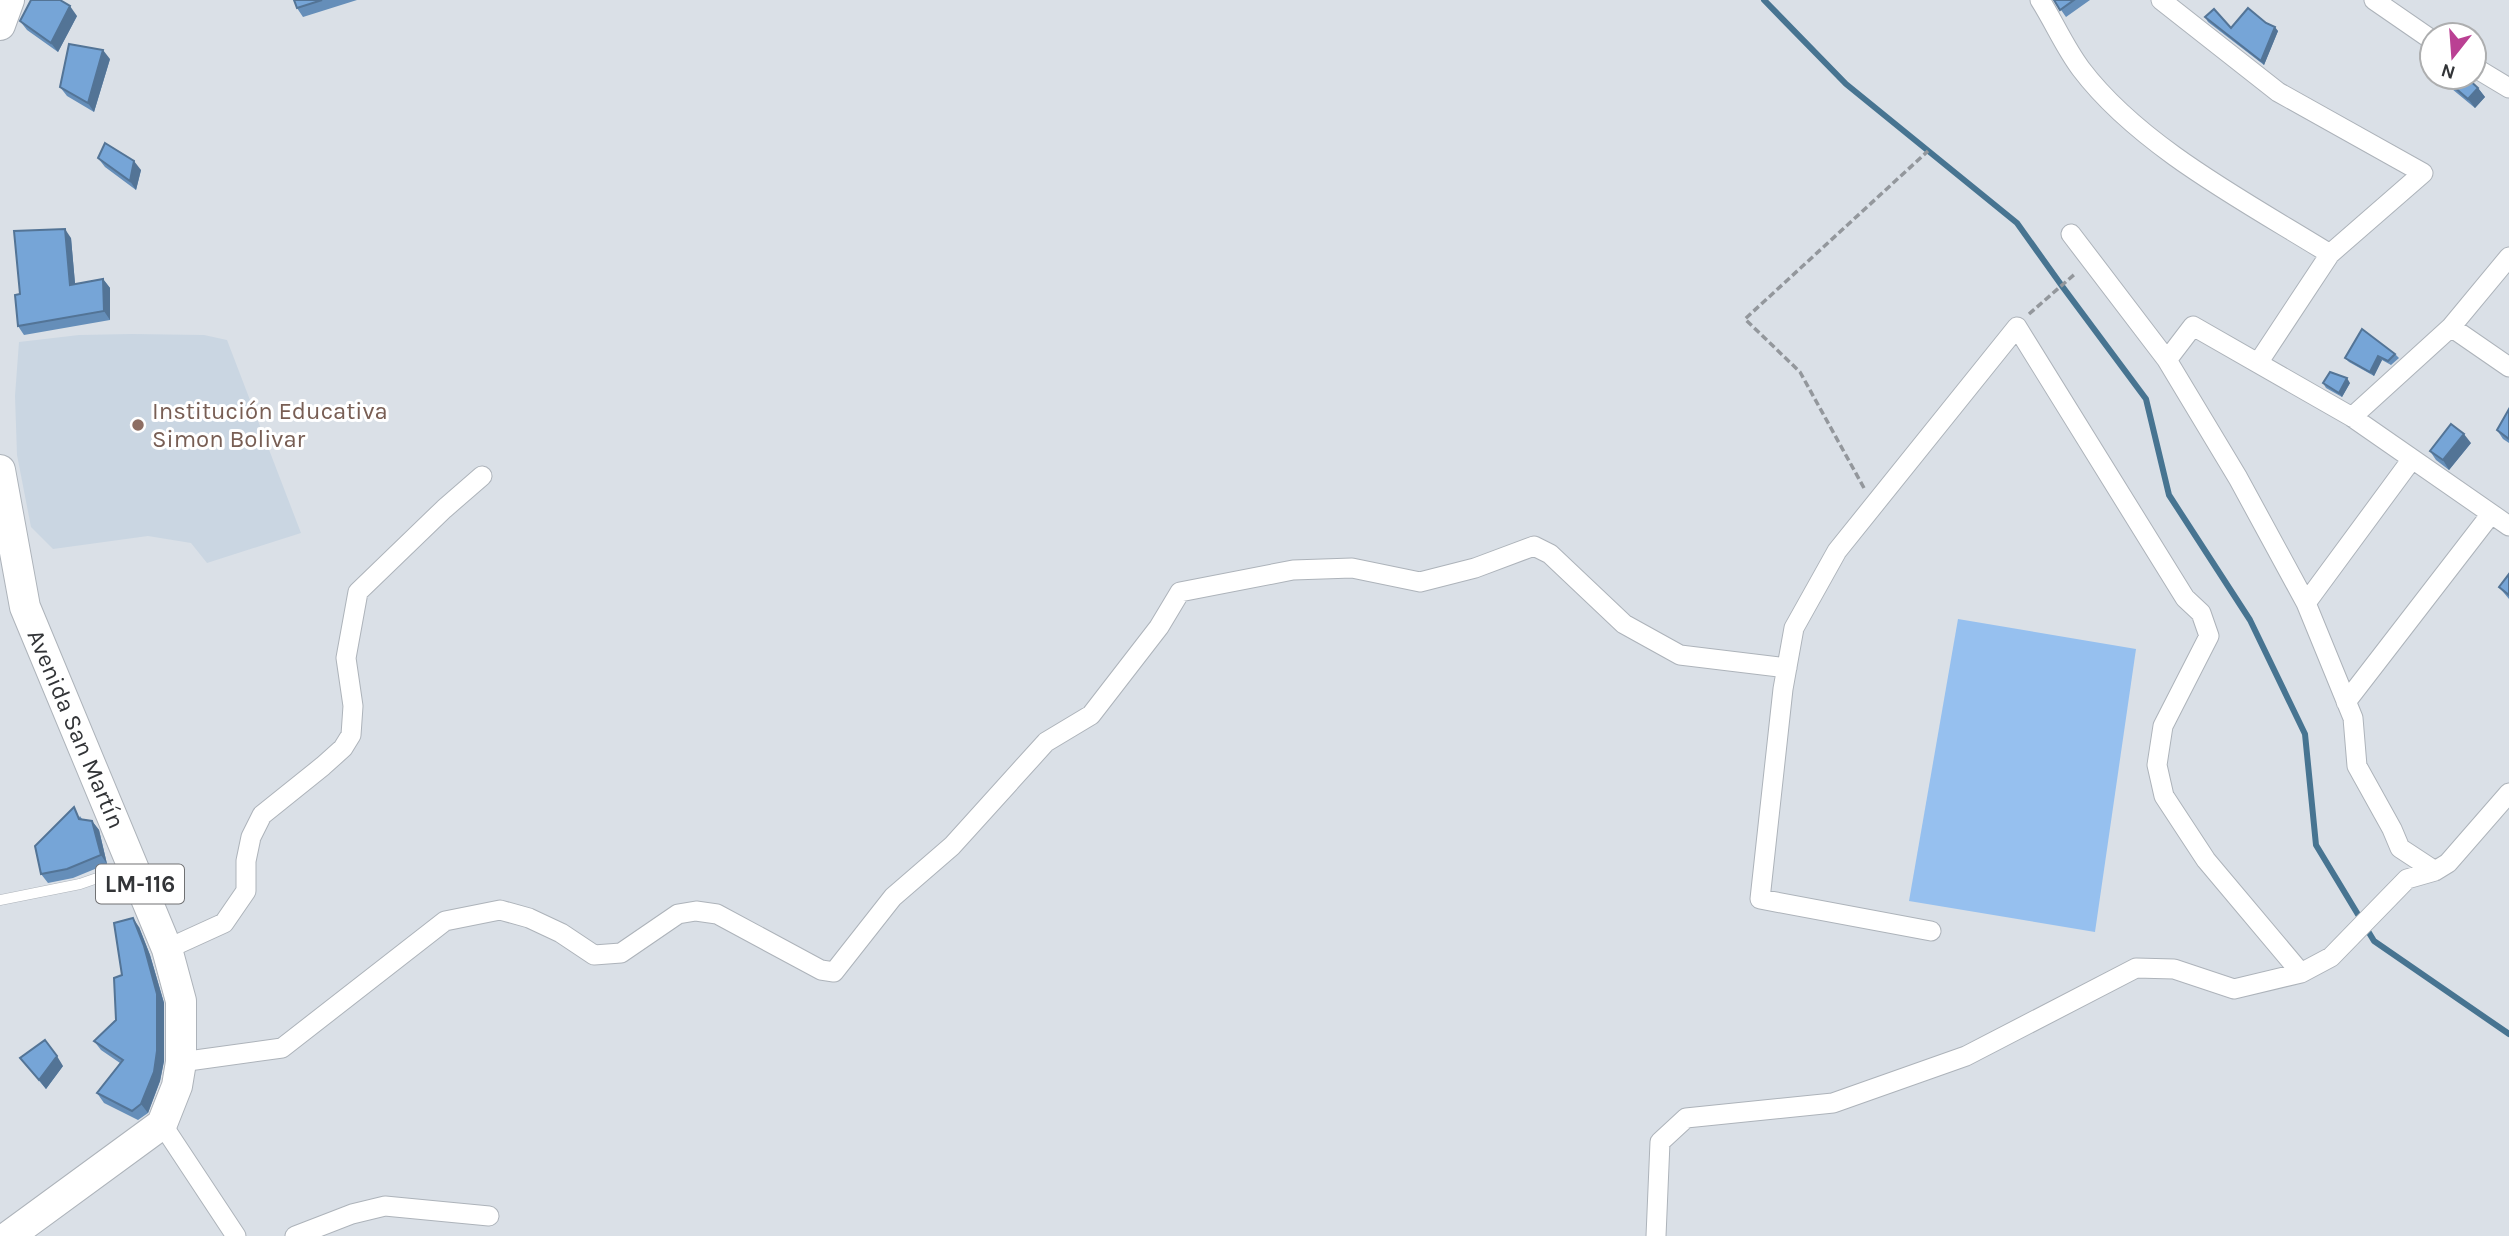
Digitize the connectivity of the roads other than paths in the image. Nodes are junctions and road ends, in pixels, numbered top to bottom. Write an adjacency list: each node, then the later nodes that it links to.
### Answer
1 (9, 0): 5 (main road)
2 (2040, 0): 10 (street)
3 (2161, 0): 10 (street)
4 (2374, 0): 6 (street)
5 (0, 25)
6 (2418, 30)
7 (2488, 75): 8 (street)
8 (2509, 88)
9 (2071, 234): 13 (street)
10 (2330, 254): 14 (street)
11 (2509, 257): 12 (street)
12 (2451, 327): 15 (street); 16 (street)
13 (2167, 360): 14 (street); 22 (street)
14 (2258, 363): 16 (street)
15 (2509, 367)
16 (2352, 417): 17 (street)
17 (2412, 459): 20 (street); 22 (street)
18 (0, 470): 26 (main road, Avenida San Martín / LM-116)
19 (482, 476): 30 (street)
20 (2491, 514): 21 (street); 24 (street)
21 (2509, 526)
22 (2306, 603): 24 (street)
23 (1787, 668): 29 (street); 31 (street); 32 (street)
24 (2346, 702): 27 (street)
25 (2509, 793): 27 (street)
26 (132, 865): 28 (lane); 30 (main road, Avenida San Martín / LM-116)
27 (2435, 871): 31 (street)
28 (0, 900)
29 (1931, 931)
30 (167, 949): 32 (main road, Avenida San Martín / LM-116)
31 (2301, 973): 38 (street)
32 (181, 1062): 33 (main road, Avenida San Martín / LM-116)
33 (162, 1124): 35 (main road); 36 (street)
34 (489, 1216): 37 (street)
35 (9, 1236)
36 (236, 1236)
37 (295, 1236)
38 (1656, 1236)

